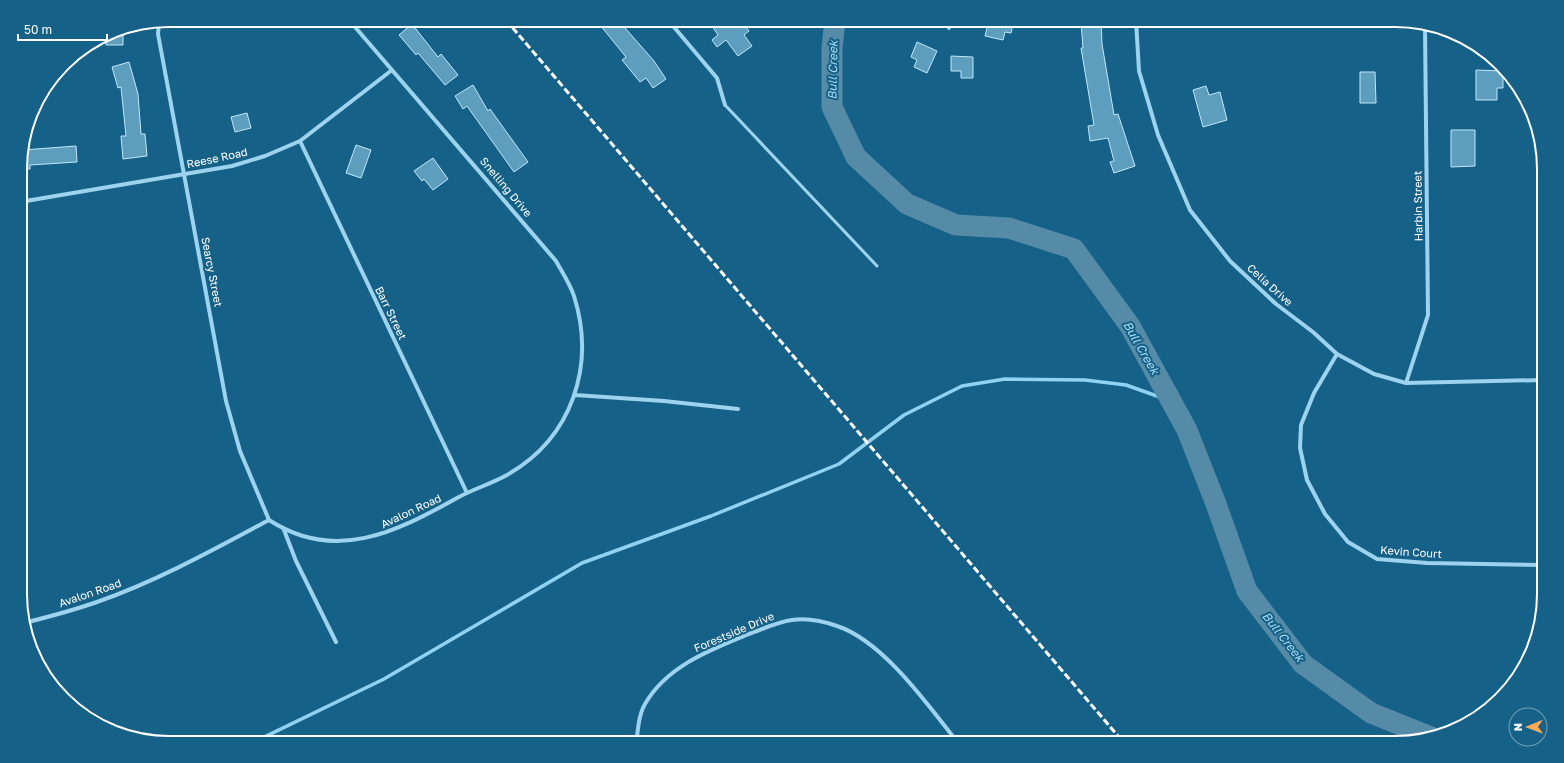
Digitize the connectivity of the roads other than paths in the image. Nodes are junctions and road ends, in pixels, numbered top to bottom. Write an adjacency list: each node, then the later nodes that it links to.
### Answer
1 (159, 27): 9 (street, Searcy Street)
2 (355, 27): 6 (street, Snelling Drive)
3 (674, 27): 7 (street)
4 (1136, 27): 12 (street, Celia Drive)
5 (1425, 30): 14 (street, Harbin Street)
6 (392, 70): 8 (street, Reese Road); 15 (street, Snelling Drive)
7 (725, 105): 11 (lane)
8 (300, 141): 9 (street, Reese Road); 17 (street, Barr Street)
9 (186, 174): 10 (street, Reese Road); 18 (street, Searcy Street)
10 (27, 201)
11 (877, 266)
12 (1337, 354): 14 (street, Celia Drive); 20 (street, Kevin Court)
13 (1537, 380): 14 (street, Celia Drive)
14 (1406, 382)
15 (575, 395): 16 (street); 17 (street, Avalon Road)
16 (738, 409)
17 (467, 493): 19 (street, Avalon Road)
18 (269, 520): 19 (street, Avalon Road); 21 (street, Avalon Road)
19 (284, 530): 22 (street)
20 (1537, 565)
21 (30, 621)
22 (336, 642)
23 (638, 736): 24 (street, Forestside Drive)
24 (952, 736)

